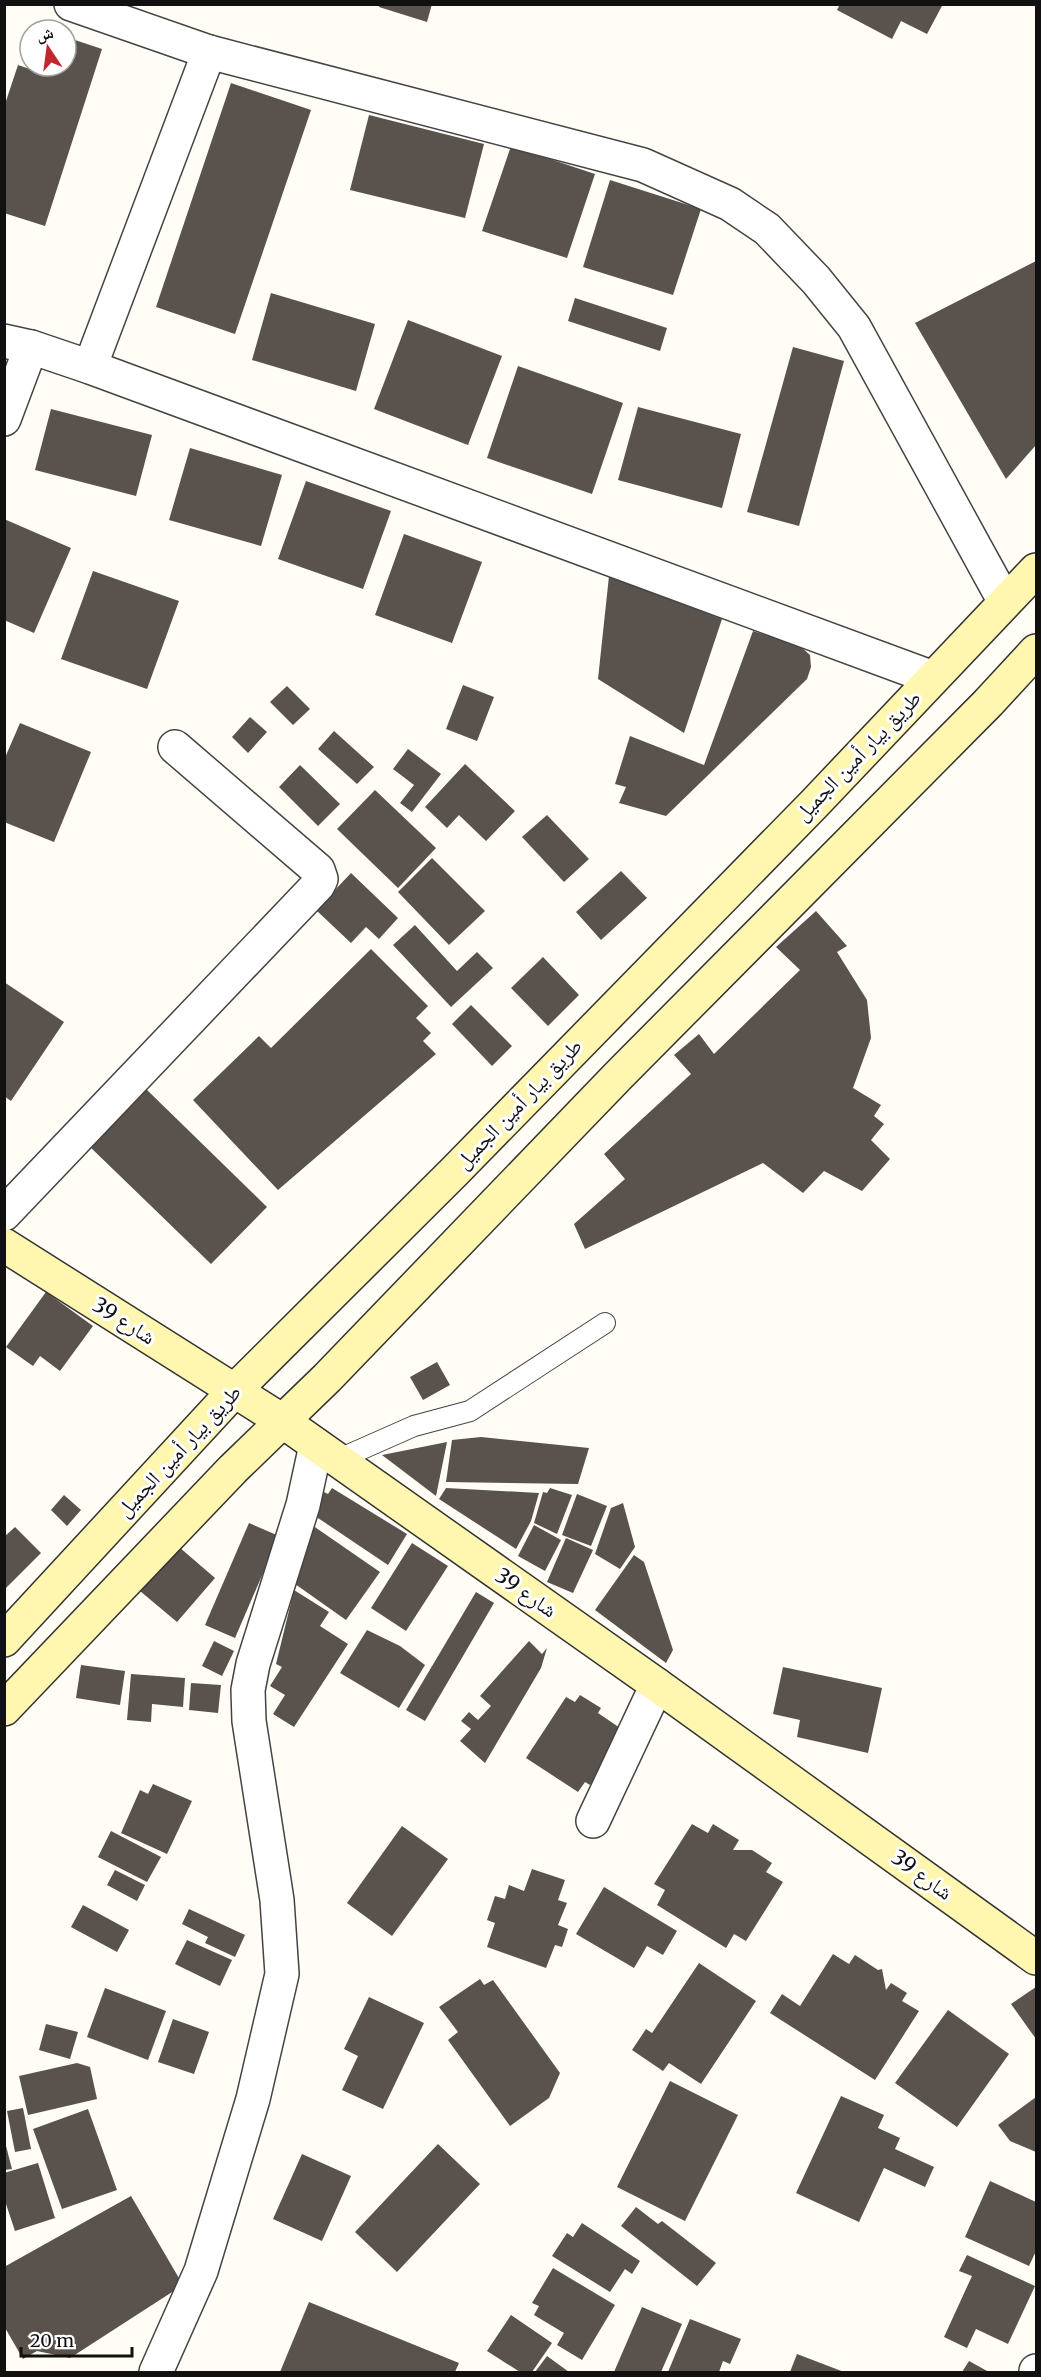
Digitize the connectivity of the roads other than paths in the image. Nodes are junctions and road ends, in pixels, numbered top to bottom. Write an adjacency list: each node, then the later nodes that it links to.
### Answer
1 (72, 4): 2 (street)
2 (209, 52): 4 (street); 7 (street)
3 (18, 344): 4 (street); 5 (street)
4 (90, 367): 9 (street)
5 (4, 419)
6 (1036, 570): 7 (main road, طريق بيار أمين الجميل)
7 (1005, 602): 9 (main road, طريق بيار أمين الجميل)
8 (1036, 651): 15 (main road)
9 (933, 678): 14 (main road, طريق بيار أمين الجميل)
10 (175, 747): 11 (street)
11 (4, 1214)
12 (4, 1245): 14 (main road, شارع 39)
13 (605, 1323): 16 (lane)
14 (235, 1390): 15 (main road, شارع 39); 17 (main road, طريق بيار أمين الجميل)
15 (281, 1420): 16 (main road, شارع 39); 19 (main road)
16 (327, 1453): 18 (main road, شارع 39); 22 (street)
17 (4, 1640)
18 (657, 1685): 20 (street); 21 (main road, شارع 39)
19 (4, 1709)
20 (593, 1821)
21 (1036, 1958)
22 (156, 2373)

